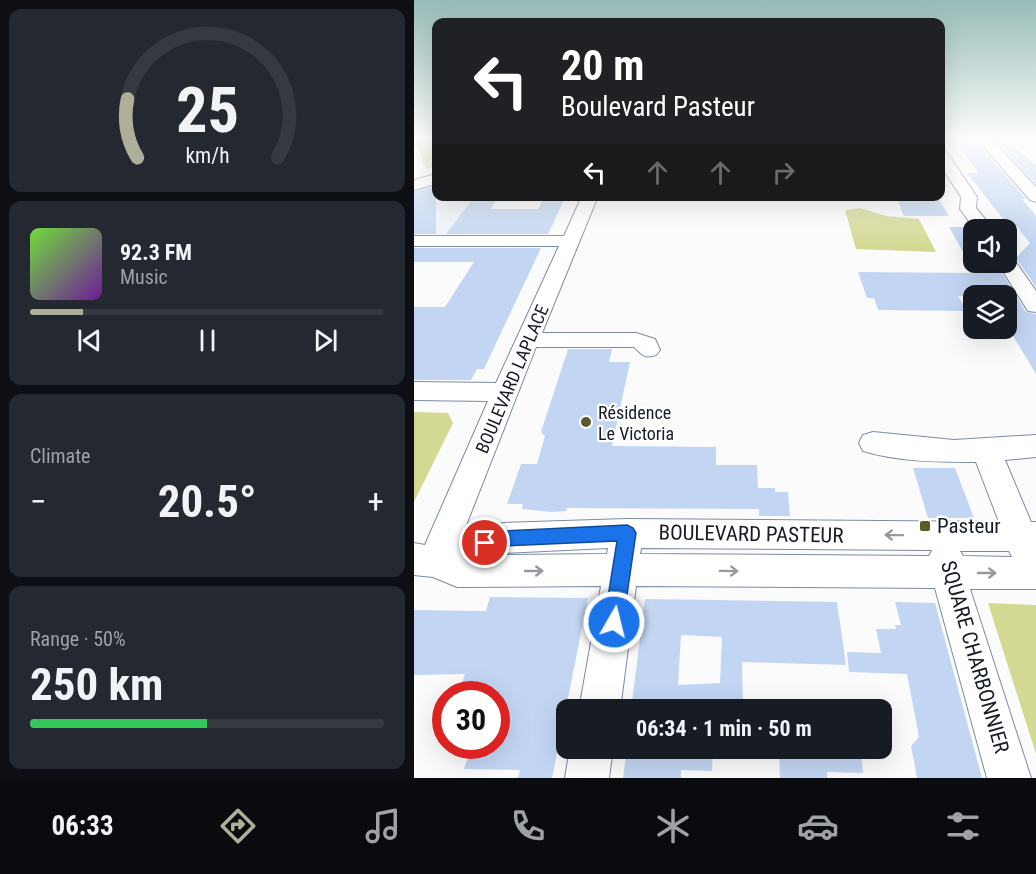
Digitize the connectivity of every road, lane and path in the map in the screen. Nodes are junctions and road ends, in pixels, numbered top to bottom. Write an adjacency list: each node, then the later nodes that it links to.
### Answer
1 (954, 174): 7 (street)
2 (1015, 174): 5 (street)
3 (432, 179): 4 (street)
4 (416, 181)
5 (1036, 197)
6 (589, 201): 9 (street, BOULEVARD LAPLACE)
7 (976, 219)
8 (414, 241): 9 (street)
9 (571, 241): 12 (street, BOULEVARD LAPLACE)
10 (1014, 273): 11 (street)
11 (1036, 306)
12 (528, 340): 13 (street); 15 (street, BOULEVARD LAPLACE)
13 (648, 350)
14 (414, 391): 15 (street)
15 (505, 392): 22 (street, BOULEVARD LAPLACE)
16 (873, 443): 18 (street)
17 (1036, 446): 18 (street)
18 (986, 449): 19 (street)
19 (1023, 530): 21 (street, BOULEVARD PASTEUR); 25 (street)
20 (627, 533): 21 (street, BOULEVARD PASTEUR, one-way to 20); 22 (street, BOULEVARD PASTEUR); 23 (street)
21 (943, 536): 24 (street, SQUARE CHARBONNIER)
22 (425, 561): 23 (street, BOULEVARD PASTEUR, one-way to 23)
23 (620, 571): 24 (street, BOULEVARD PASTEUR, one-way to 24); 26 (street)
24 (948, 573): 25 (street, BOULEVARD PASTEUR, one-way to 25); 29 (street, SQUARE CHARBONNIER)
25 (1036, 573)
26 (601, 699)
27 (590, 759): 28 (street)
28 (587, 778)
29 (1009, 778)

